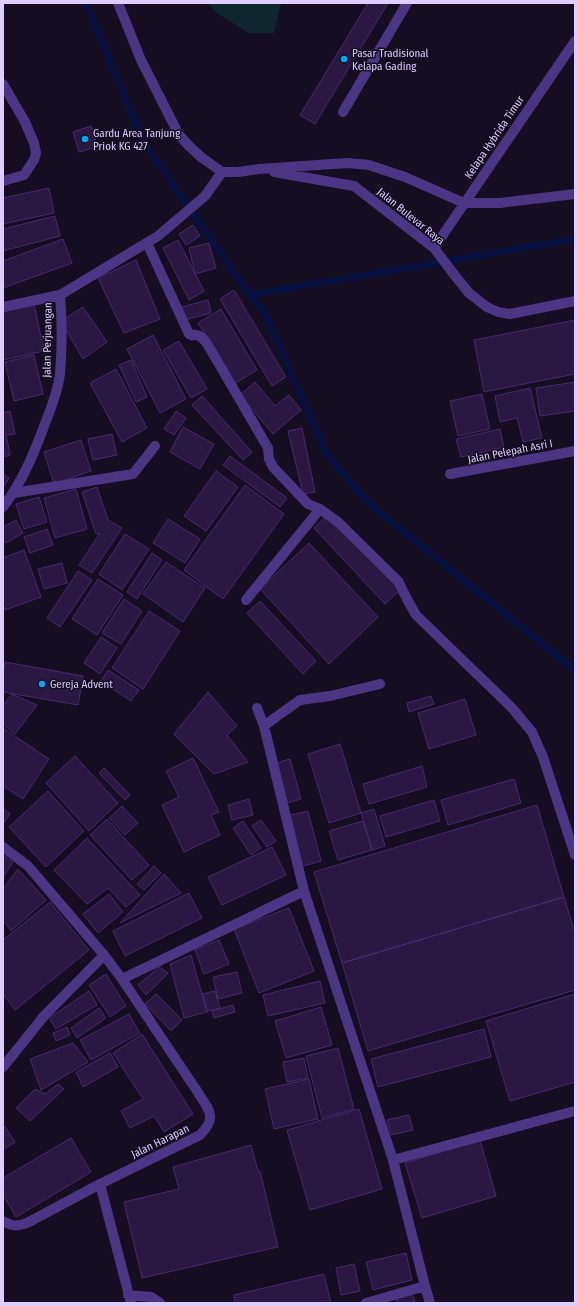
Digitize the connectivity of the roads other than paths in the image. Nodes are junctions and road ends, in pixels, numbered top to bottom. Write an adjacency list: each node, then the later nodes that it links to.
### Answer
1 (118, 3): 7 (street)
2 (407, 3): 5 (street)
3 (575, 40): 10 (street, Kelapa Hybrida Timur)
4 (3, 84): 8 (street)
5 (343, 112)
6 (259, 169): 7 (street, Jalan Bulevar Raya); 10 (street, Jalan Bulevar Raya); 12 (street, Jalan Bulevar Raya)
7 (222, 172): 11 (street, Jalan Perjuangan)
8 (3, 181)
9 (575, 194): 10 (street, Jalan Bulevar Raya)
10 (464, 203): 12 (street, Kelapa Hybrida Timur)
11 (147, 243): 13 (street, Jalan Perjuangan); 21 (street)
12 (438, 252): 14 (street, Jalan Bulevar Raya)
13 (60, 295): 15 (street); 19 (street, Jalan Perjuangan)
14 (575, 301)
15 (3, 307)
16 (155, 446): 19 (street)
17 (575, 451): 18 (street, Jalan Pelepah Asri I)
18 (450, 474)
19 (14, 493): 20 (street, Jalan Perjuangan)
20 (3, 507)
21 (320, 509): 22 (street); 27 (street)
22 (246, 600)
23 (380, 684): 25 (street)
24 (257, 708): 25 (street)
25 (264, 726): 28 (street)
26 (3, 847): 29 (street, Jalan Harapan)
27 (575, 855)
28 (304, 891): 30 (street); 33 (street)
29 (104, 955): 30 (street, Jalan Harapan); 31 (street)
30 (122, 979): 34 (street, Jalan Harapan)
31 (3, 1067)
32 (575, 1111): 33 (street)
33 (393, 1160): 36 (street)
34 (100, 1184): 35 (street, Jalan Harapan); 37 (street)
35 (3, 1221)
36 (425, 1286): 39 (street); 40 (street)
37 (129, 1299): 38 (street)
38 (160, 1303)
39 (366, 1303)
40 (430, 1303)

